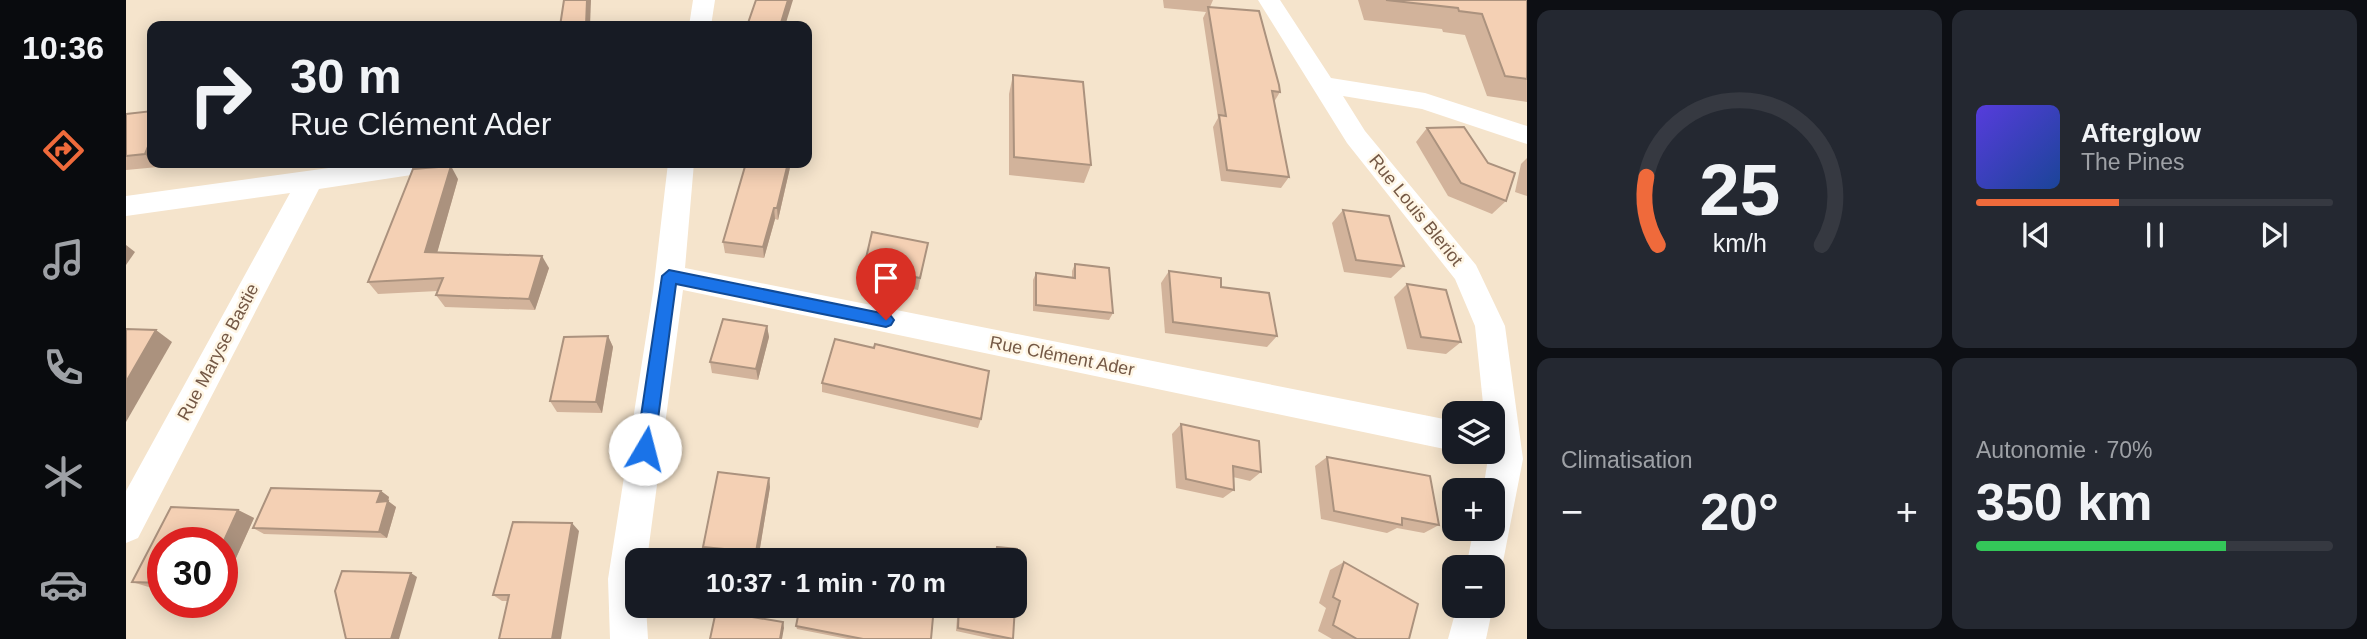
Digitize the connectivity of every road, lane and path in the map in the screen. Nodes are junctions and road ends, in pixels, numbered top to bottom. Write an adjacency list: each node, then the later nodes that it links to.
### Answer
1 (704, 0): 3 (street)
2 (1269, 0): 4 (street, Rue Louis Bleriot)
3 (701, 21)
4 (1323, 85): 5 (street); 12 (street, Rue Louis Bleriot)
5 (1527, 135)
6 (391, 168): 8 (street)
7 (680, 168): 10 (street)
8 (311, 178): 9 (street); 13 (street, Rue Maryse Bastie)
9 (126, 206)
10 (669, 276): 11 (street, Rue Clément Ader); 16 (street)
11 (1442, 434)
12 (1508, 459): 14 (street, Rue Louis Bleriot)
13 (126, 526)
14 (1487, 555)
15 (1472, 618): 17 (street)
16 (629, 639)
17 (1467, 639)

